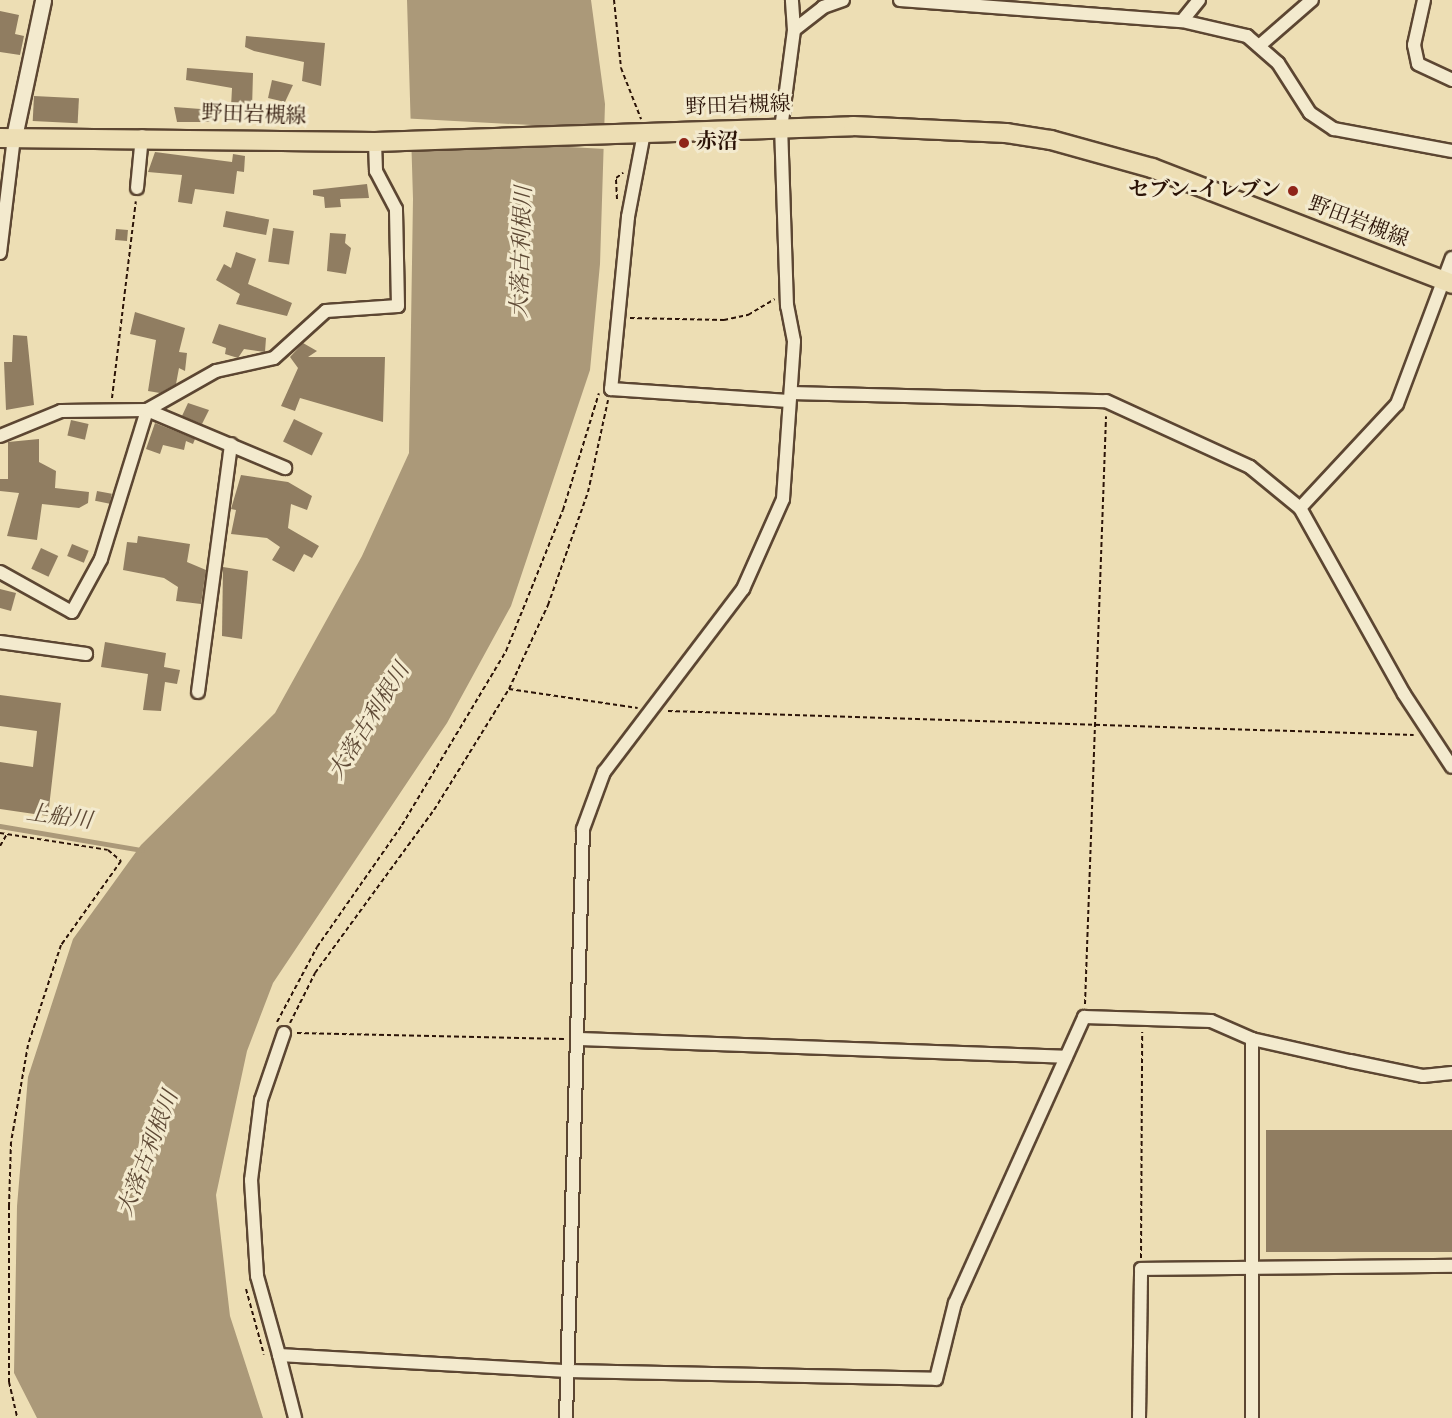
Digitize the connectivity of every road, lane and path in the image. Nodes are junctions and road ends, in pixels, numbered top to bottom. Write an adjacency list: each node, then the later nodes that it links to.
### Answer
1 (43, 0): 16 (street)
2 (614, 0): 14 (path)
3 (792, 0): 10 (street)
4 (843, 0): 10 (street)
5 (900, 0): 9 (street)
6 (1199, 0): 9 (street)
7 (1312, 0): 11 (street)
8 (1424, 0): 12 (street)
9 (1182, 21): 11 (street)
10 (794, 30): 13 (street)
11 (1259, 46): 18 (street)
12 (1452, 80)
13 (781, 129): 14 (main road, 野田岩槻線); 24 (main road, 野田岩槻線); 25 (street)
14 (644, 133): 17 (main road, 野田岩槻線); 19 (street)
15 (142, 136): 16 (main road, 野田岩槻線); 17 (main road, 野田岩槻線); 20 (street)
16 (7, 138): 22 (street)
17 (375, 142): 31 (street)
18 (1452, 151)
19 (640, 160): 21 (path); 26 (street)
20 (137, 188): 30 (path)
21 (617, 208)
22 (0, 252)
23 (1452, 258): 24 (street)
24 (1448, 283): 35 (street)
25 (787, 290): 26 (path); 28 (street)
26 (622, 317): 27 (street)
27 (605, 389): 28 (street); 39 (path); 48 (path)
28 (790, 397): 29 (street); 41 (street)
29 (1106, 401): 35 (street); 42 (path)
30 (111, 407): 31 (street); 32 (street)
31 (147, 410): 33 (street); 36 (street)
32 (0, 436)
33 (231, 444): 34 (street); 40 (street)
34 (285, 468)
35 (1300, 508): 43 (street)
36 (0, 572)
37 (0, 642): 38 (street)
38 (86, 654)
39 (508, 689): 41 (path); 51 (path)
40 (198, 692)
41 (652, 709): 42 (path); 52 (street)
42 (1096, 725): 43 (path); 49 (path)
43 (1428, 735): 44 (street)
44 (1452, 767)
45 (0, 833): 46 (path)
46 (7, 834): 47 (path); 61 (path)
47 (0, 846)
48 (294, 988)
49 (1084, 1017): 50 (street); 54 (street)
50 (1143, 1020): 53 (street); 58 (path)
51 (284, 1033): 52 (path); 59 (street)
52 (579, 1039): 54 (street); 60 (street)
53 (1252, 1039): 55 (street); 56 (street)
54 (1066, 1057): 60 (street)
55 (1452, 1073)
56 (1251, 1266): 57 (street); 58 (street); 65 (street)
57 (1452, 1266)
58 (1141, 1269): 64 (street)
59 (279, 1355): 60 (street); 62 (street)
60 (568, 1371): 63 (street)
61 (18, 1418)
62 (295, 1418)
63 (566, 1418)
64 (1139, 1418)
65 (1252, 1418)

